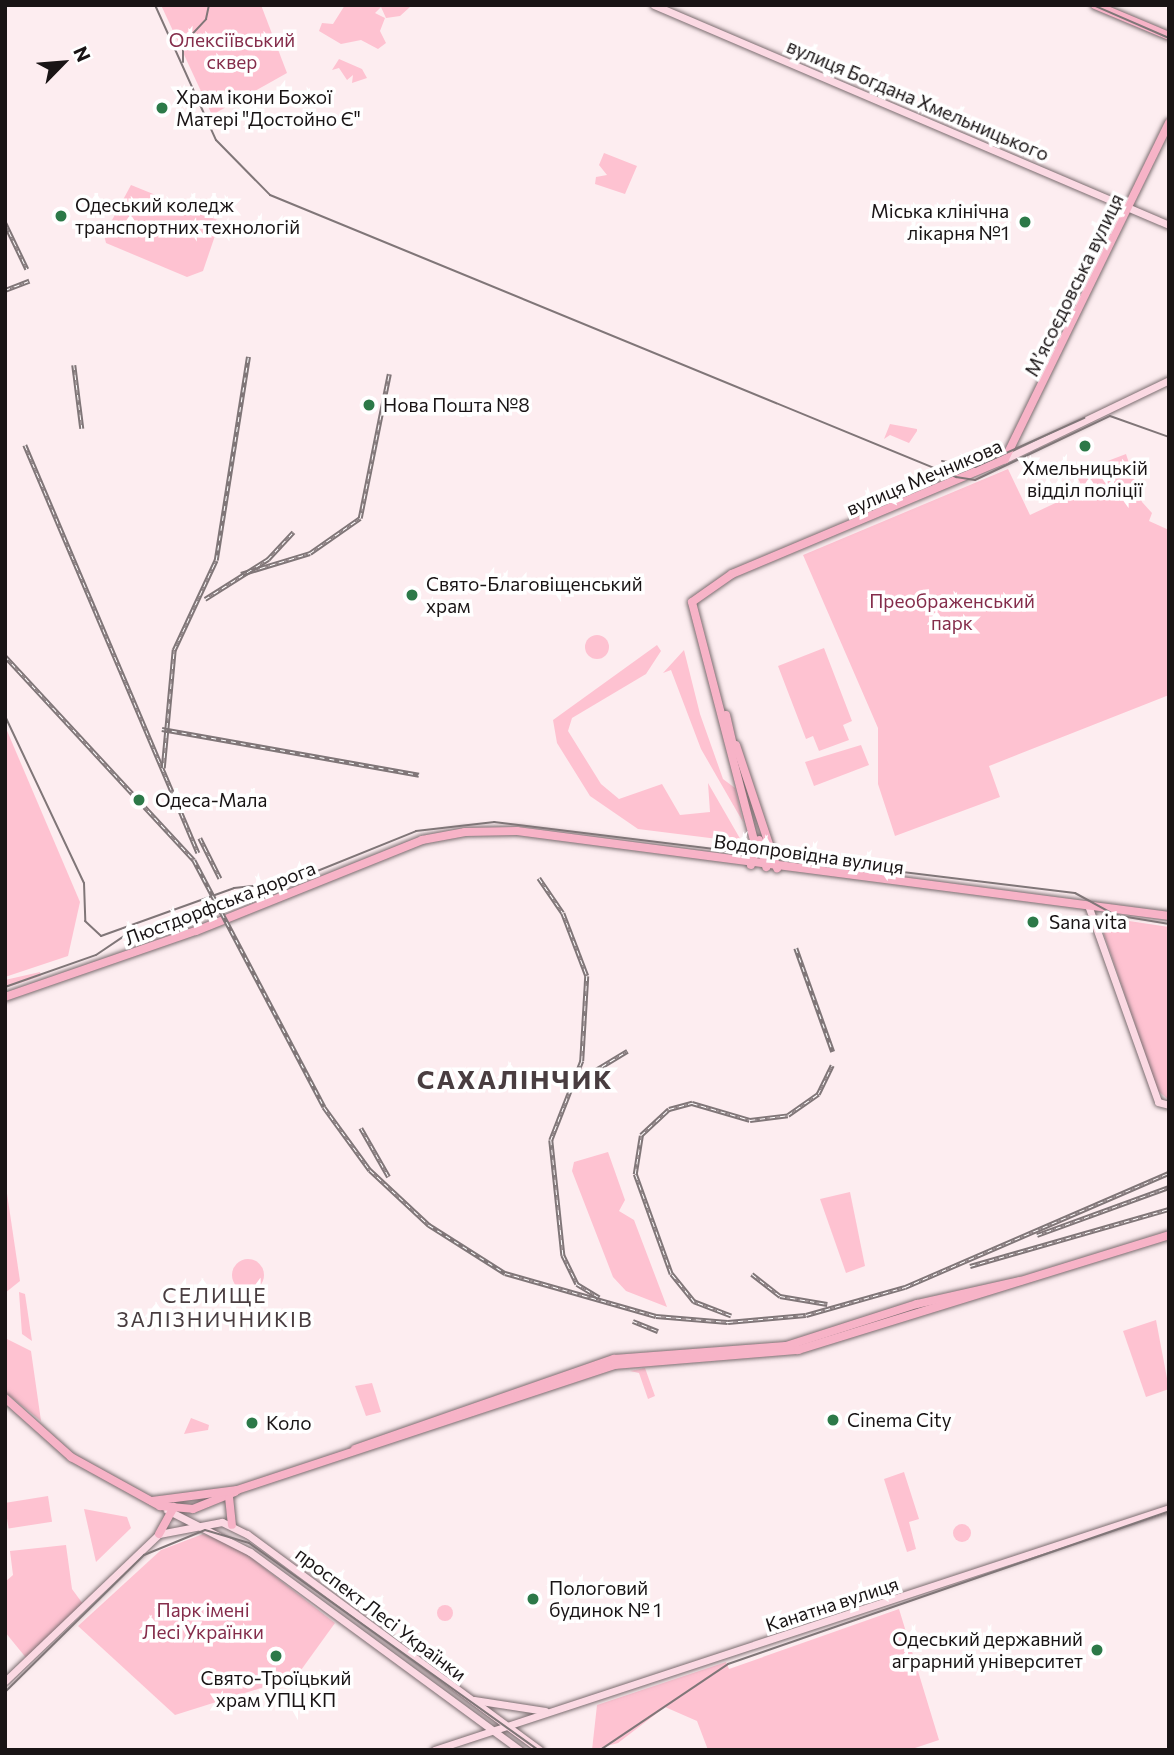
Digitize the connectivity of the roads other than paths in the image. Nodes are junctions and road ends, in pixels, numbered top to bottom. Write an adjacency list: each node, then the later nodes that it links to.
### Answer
1 (654, 5): 5 (main road, вулиця Богдана Хмельницького)
2 (1096, 5): 3 (main road)
3 (1169, 36)
4 (1169, 123): 5 (main road, Мʼясоєдовська вулиця)
5 (1128, 208): 6 (main road, вулиця Богдана Хмельницького); 8 (main road, Мʼясоєдовська вулиця)
6 (1169, 225)
7 (1169, 380): 8 (main road, вулиця Мечникова)
8 (1005, 459): 9 (main road, вулиця Мечникова)
9 (720, 703): 10 (main road); 11 (main road)
10 (723, 720): 11 (main road); 13 (main road)
11 (732, 739): 14 (main road); 15 (main road)
12 (444, 835): 13 (main road, Водопровідна вулиця); 18 (main road, Люстдорфська дорога)
13 (751, 864): 14 (main road, Водопровідна вулиця)
14 (766, 867): 15 (main road, Водопровідна вулиця)
15 (777, 868): 16 (main road, Водопровідна вулиця)
16 (1088, 905): 17 (main road, Водопровідна вулиця); 19 (main road)
17 (1169, 916)
18 (5, 997)
19 (1169, 1105)
20 (1169, 1235): 22 (main road)
21 (5, 1398): 25 (main road)
22 (237, 1490): 23 (main road); 24 (main road)
23 (229, 1497): 27 (main road); 29 (main road)
24 (185, 1499): 25 (main road); 27 (main road)
25 (152, 1501): 27 (main road); 30 (main road)
26 (1169, 1508): 34 (main road, Канатна вулиця)
27 (171, 1511): 28 (main road, проспект Лесі Українки); 30 (main road)
28 (198, 1524): 29 (main road, проспект Лесі Українки); 30 (main road, проспект Лесі Українки); 31 (main road, проспект Лесі Українки)
29 (232, 1525): 31 (main road); 33 (main road, проспект Лесі Українки)
30 (160, 1532): 32 (main road)
31 (228, 1537): 36 (main road, проспект Лесі Українки)
32 (5, 1681)
33 (471, 1700): 34 (main road); 35 (main road, проспект Лесі Українки)
34 (549, 1711): 35 (main road, Канатна вулиця)
35 (505, 1726): 36 (main road, Канатна вулиця); 39 (main road, проспект Лесі Українки)
36 (494, 1731): 37 (main road, Канатна вулиця); 38 (main road, проспект Лесі Українки)
37 (435, 1750)
38 (520, 1750)
39 (540, 1750)

